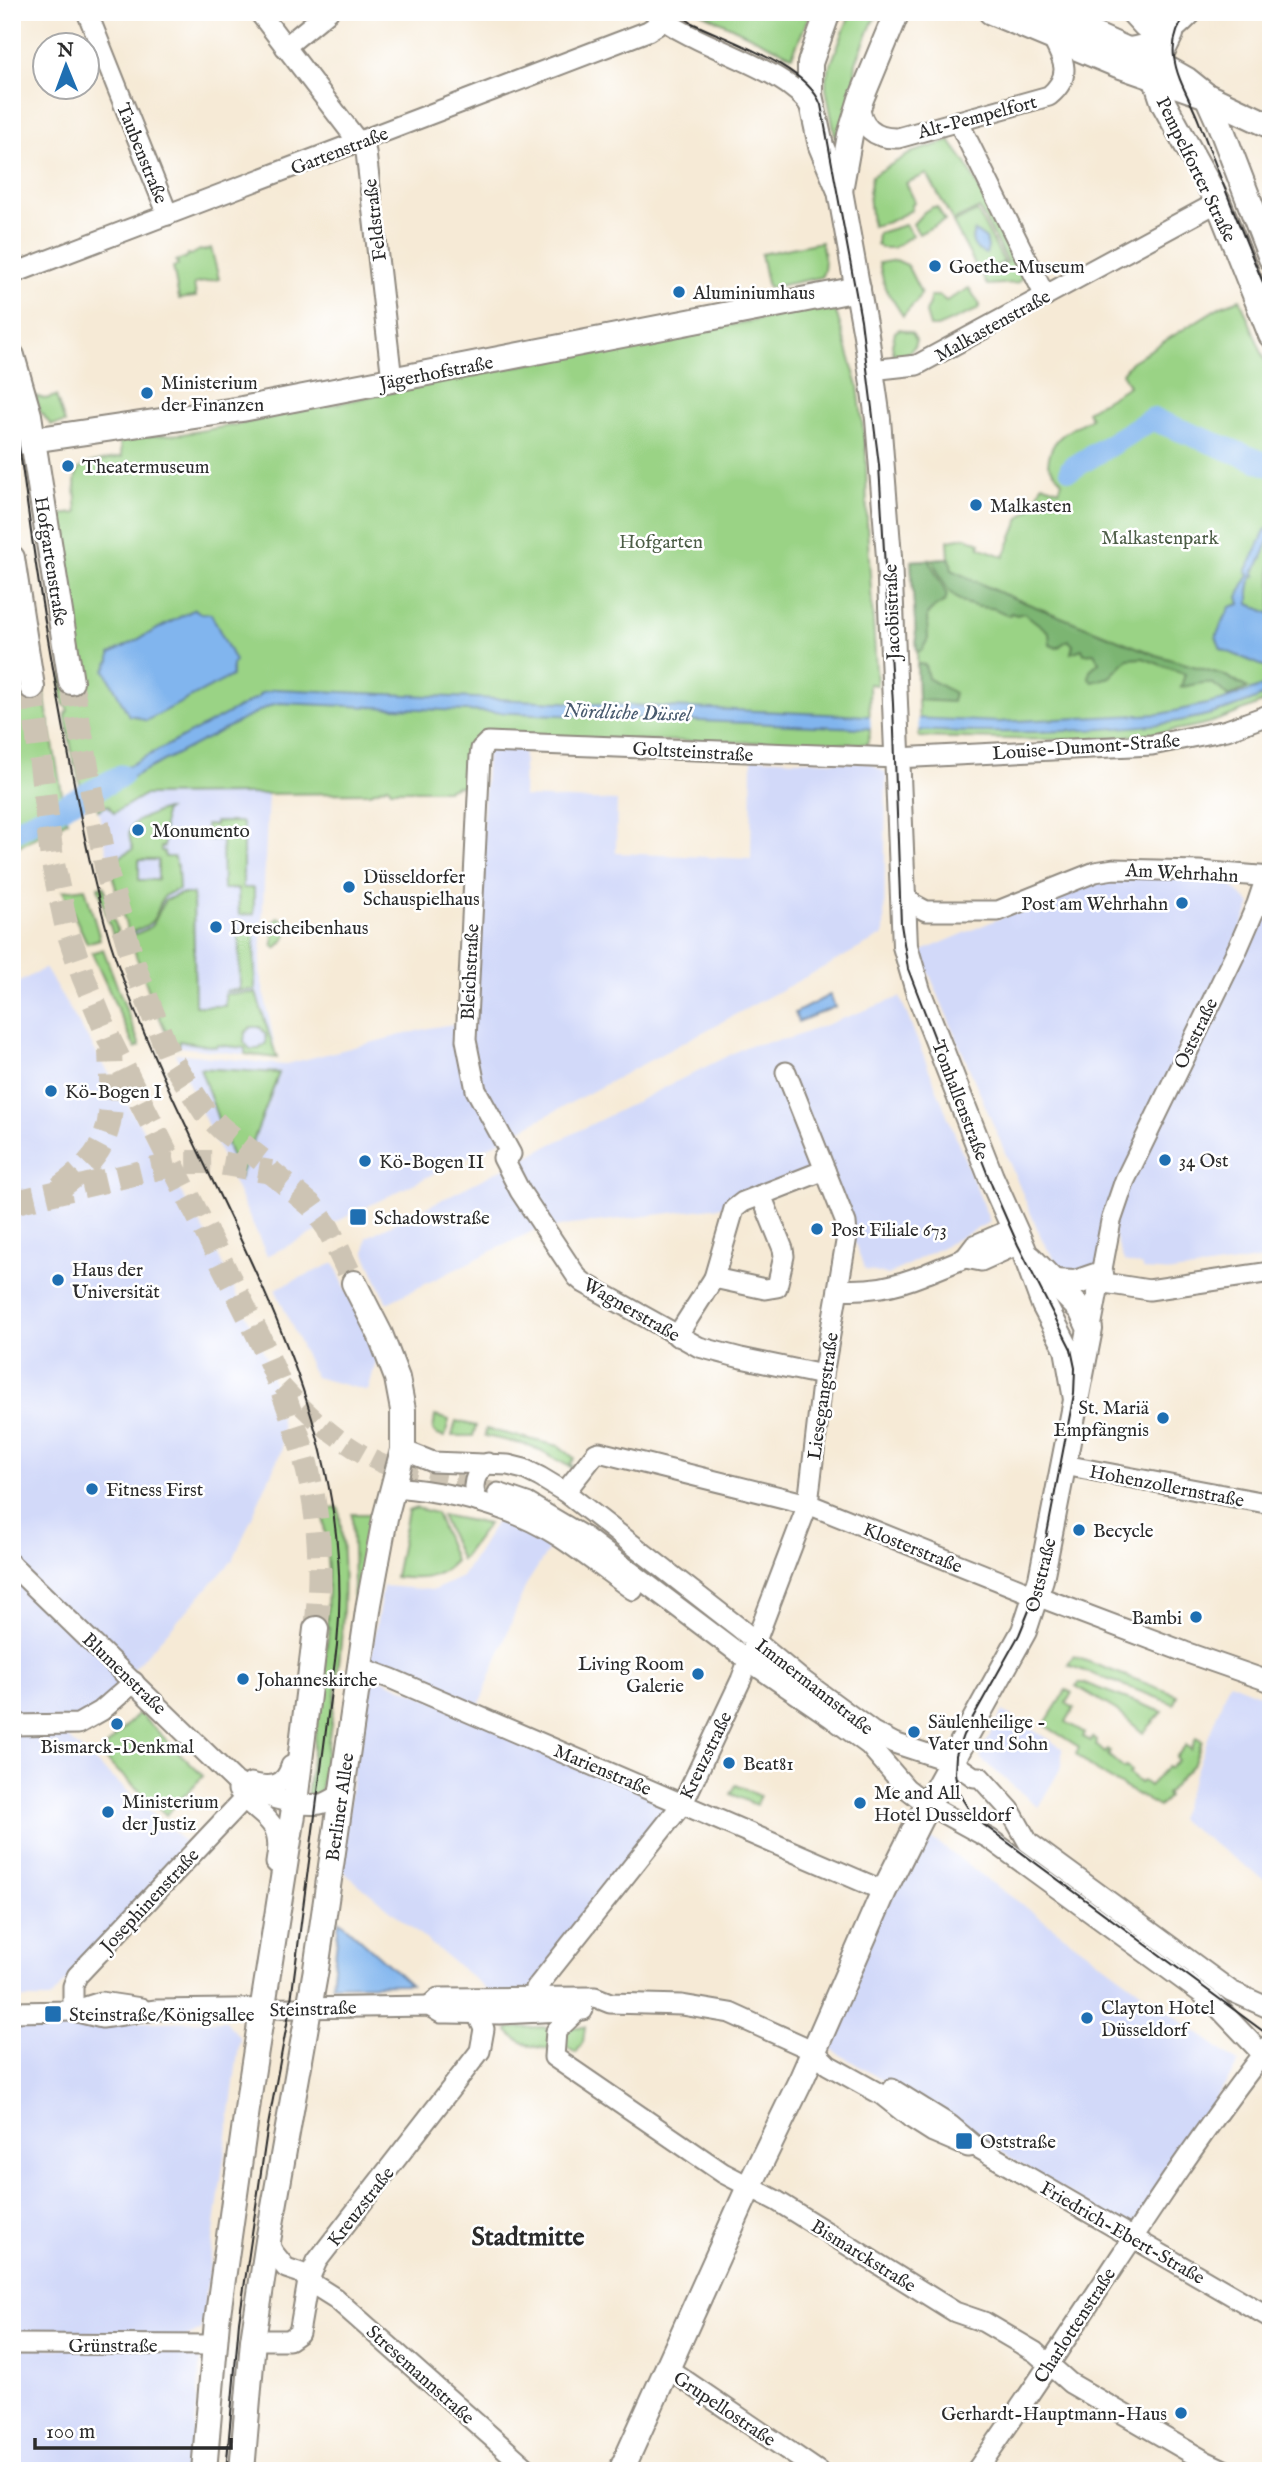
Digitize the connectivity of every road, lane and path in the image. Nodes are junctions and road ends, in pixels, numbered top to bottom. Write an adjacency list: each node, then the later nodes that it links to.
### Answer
1 (87, 12): 27 (street, Taubenstraße)
2 (259, 12): 13 (street, Feldstraße)
3 (328, 12): 13 (street)
4 (828, 12): 18 (main road)
5 (897, 12): 17 (main road)
6 (991, 12): 12 (main road)
7 (1042, 12): 14 (main road)
8 (1133, 12): 11 (main road)
9 (1193, 12): 11 (street)
10 (659, 17): 18 (street); 23 (street, Gartenstraße)
11 (1171, 34): 14 (street); 15 (main road)
12 (1051, 36): 14 (main road); 20 (street, Alt-Pempelfort)
13 (285, 47): 23 (street, Feldstraße)
14 (1122, 57): 15 (main road)
15 (1157, 71): 16 (main road); 19 (main road, Pempelforter Straße)
16 (1207, 96): 19 (main road); 21 (main road); 24 (main road, Pempelforter Straße)
17 (862, 97): 20 (street, Alt-Pempelfort); 25 (main road)
18 (813, 110): 25 (main road)
19 (1169, 115): 26 (main road, Pempelforter Straße)
20 (958, 121): 31 (street)
21 (1271, 126)
22 (1271, 133): 24 (main road)
23 (360, 142): 27 (street, Gartenstraße); 35 (street, Feldstraße)
24 (1236, 165): 28 (main road, Pempelforter Straße)
25 (840, 191): 30 (main road, Jacobistraße)
26 (1218, 202): 31 (street, Malkastenstraße); 32 (main road, Pempelforter Straße)
27 (168, 215): 29 (street, Gartenstraße)
28 (1271, 258)
29 (12, 274)
30 (858, 289): 34 (main road, Jacobistraße); 35 (main road, Jägerhofstraße)
31 (1045, 296): 34 (street, Malkastenstraße)
32 (1271, 335)
33 (12, 356): 36 (main road, Hofgartenstraße)
34 (871, 370): 41 (main road, Jacobistraße)
35 (392, 380): 36 (main road, Jägerhofstraße)
36 (23, 442): 38 (main road, Hofgartenstraße)
37 (12, 558): 39 (main road, Hofgartenstraße)
38 (71, 682)
39 (32, 687)
40 (1271, 713): 41 (street, Louise-Dumont-Straße)
41 (896, 736): 42 (street, Goltsteinstraße); 44 (main road, Jacobistraße)
42 (488, 742): 47 (street, Bleichstraße)
43 (1269, 875): 44 (street, Am Wehrhahn); 53 (street, Oststraße)
44 (902, 893): 45 (main road, Jacobistraße)
45 (905, 943): 50 (main road, Tonhallenstraße)
46 (786, 1072): 48 (street, Liesegangstraße)
47 (507, 1156): 58 (street, Wagnerstraße)
48 (825, 1170): 49 (street); 56 (street, Liesegangstraße)
49 (761, 1195): 52 (street); 52 (street)
50 (1020, 1240): 54 (main road, Tonhallenstraße); 56 (street); 60 (main road, Tonhallenstraße)
51 (1271, 1272): 53 (street)
52 (714, 1278): 58 (street)
53 (1095, 1279): 54 (main road); 57 (street, Oststraße)
54 (1055, 1282): 57 (main road, Tonhallenstraße)
55 (354, 1283): 61 (main road, Berliner Allee)
56 (838, 1289): 59 (street, Liesegangstraße)
57 (1090, 1334): 60 (main road, Oststraße)
58 (677, 1336): 59 (street, Wagnerstraße)
59 (823, 1375): 68 (street, Liesegangstraße)
60 (1076, 1399): 63 (main road, Oststraße)
61 (403, 1450): 62 (street, Immermannstraße); 64 (main road, Berliner Allee)
62 (488, 1464): 65 (street, Immermannstraße); 67 (street)
63 (1064, 1465): 69 (street, Hohenzollernstraße); 72 (main road, Oststraße)
64 (394, 1487): 67 (street, Immermannstraße); 76 (main road, Berliner Allee)
65 (565, 1492): 68 (street, Klosterstraße); 74 (street, Immermannstraße)
66 (498, 1493): 71 (street, Immermannstraße)
67 (479, 1502): 71 (street, Immermannstraße)
68 (808, 1504): 72 (street, Klosterstraße); 74 (street, Kreuzstraße)
69 (1271, 1504)
70 (12, 1565): 77 (street, Blumenstraße)
71 (663, 1596): 75 (street, Immermannstraße)
72 (1037, 1597): 78 (street, Klosterstraße); 80 (main road, Oststraße)
73 (316, 1629): 81 (main road)
74 (756, 1641): 75 (street, Kreuzstraße); 82 (street, Immermannstraße)
75 (749, 1661): 87 (street, Kreuzstraße); 88 (street, Immermannstraße)
76 (359, 1667): 85 (main road, Berliner Allee); 87 (street, Marienstraße)
77 (134, 1682): 79 (street); 84 (street, Blumenstraße)
78 (1271, 1682)
79 (12, 1725)
80 (965, 1740): 82 (main road, Oststraße); 83 (street)
81 (300, 1762): 84 (street); 86 (main road)
82 (952, 1762): 83 (street, Immermannstraße); 88 (main road, Oststraße)
83 (980, 1777): 95 (street, Immermannstraße)
84 (240, 1791): 86 (street); 89 (street, Blumenstraße); 97 (street, Josephinenstraße)
85 (341, 1795): 86 (street); 94 (main road, Berliner Allee)
86 (295, 1802): 89 (main road)
87 (683, 1803): 90 (street, Marienstraße); 92 (street, Kreuzstraße)
88 (928, 1805): 90 (main road, Oststraße); 102 (street, Immermannstraße)
89 (280, 1890): 96 (main road)
90 (884, 1891): 101 (main road, Oststraße)
91 (610, 2003): 92 (street, Steinstraße); 98 (street, Steinstraße); 101 (street, Steinstraße)
92 (535, 2004): 93 (street, Steinstraße); 98 (street, Steinstraße); 100 (street, Steinstraße)
93 (429, 2006): 94 (street, Steinstraße); 100 (street, Steinstraße)
94 (309, 2007): 96 (street, Steinstraße); 105 (main road, Berliner Allee)
95 (1271, 2008)
96 (262, 2009): 97 (street, Steinstraße); 107 (main road)
97 (73, 2011): 99 (street, Steinstraße)
98 (577, 2011): 103 (street, Bismarckstraße)
99 (12, 2012)
100 (477, 2014): 106 (street, Kreuzstraße)
101 (814, 2051): 103 (main road, Oststraße); 104 (street, Friedrich-Ebert-Straße)
102 (1268, 2053): 104 (street, Charlottenstraße)
103 (749, 2187): 113 (street, Bismarckstraße); 114 (main road, Oststraße)
104 (1132, 2236): 109 (street, Friedrich-Ebert-Straße); 113 (street, Charlottenstraße)
105 (268, 2241): 106 (street, Stresemannstraße); 108 (main road, Berliner Allee)
106 (308, 2281): 108 (street); 110 (street, Kreuzstraße); 117 (street, Stresemannstraße)
107 (223, 2282): 110 (main road); 112 (main road)
108 (262, 2286): 110 (main road, Berliner Allee)
109 (1271, 2318)
110 (253, 2340): 112 (main road); 116 (main road, Berliner Allee)
111 (12, 2344): 112 (street, Grünstraße)
112 (214, 2345): 115 (main road)
113 (1049, 2365): 120 (street, Charlottenstraße); 121 (street, Bismarckstraße)
114 (667, 2368): 118 (main road, Oststraße); 119 (street, Grupellostraße)
115 (204, 2471)
116 (242, 2471)
117 (530, 2471)
118 (621, 2471)
119 (818, 2471)
120 (976, 2471)
121 (1226, 2471)

